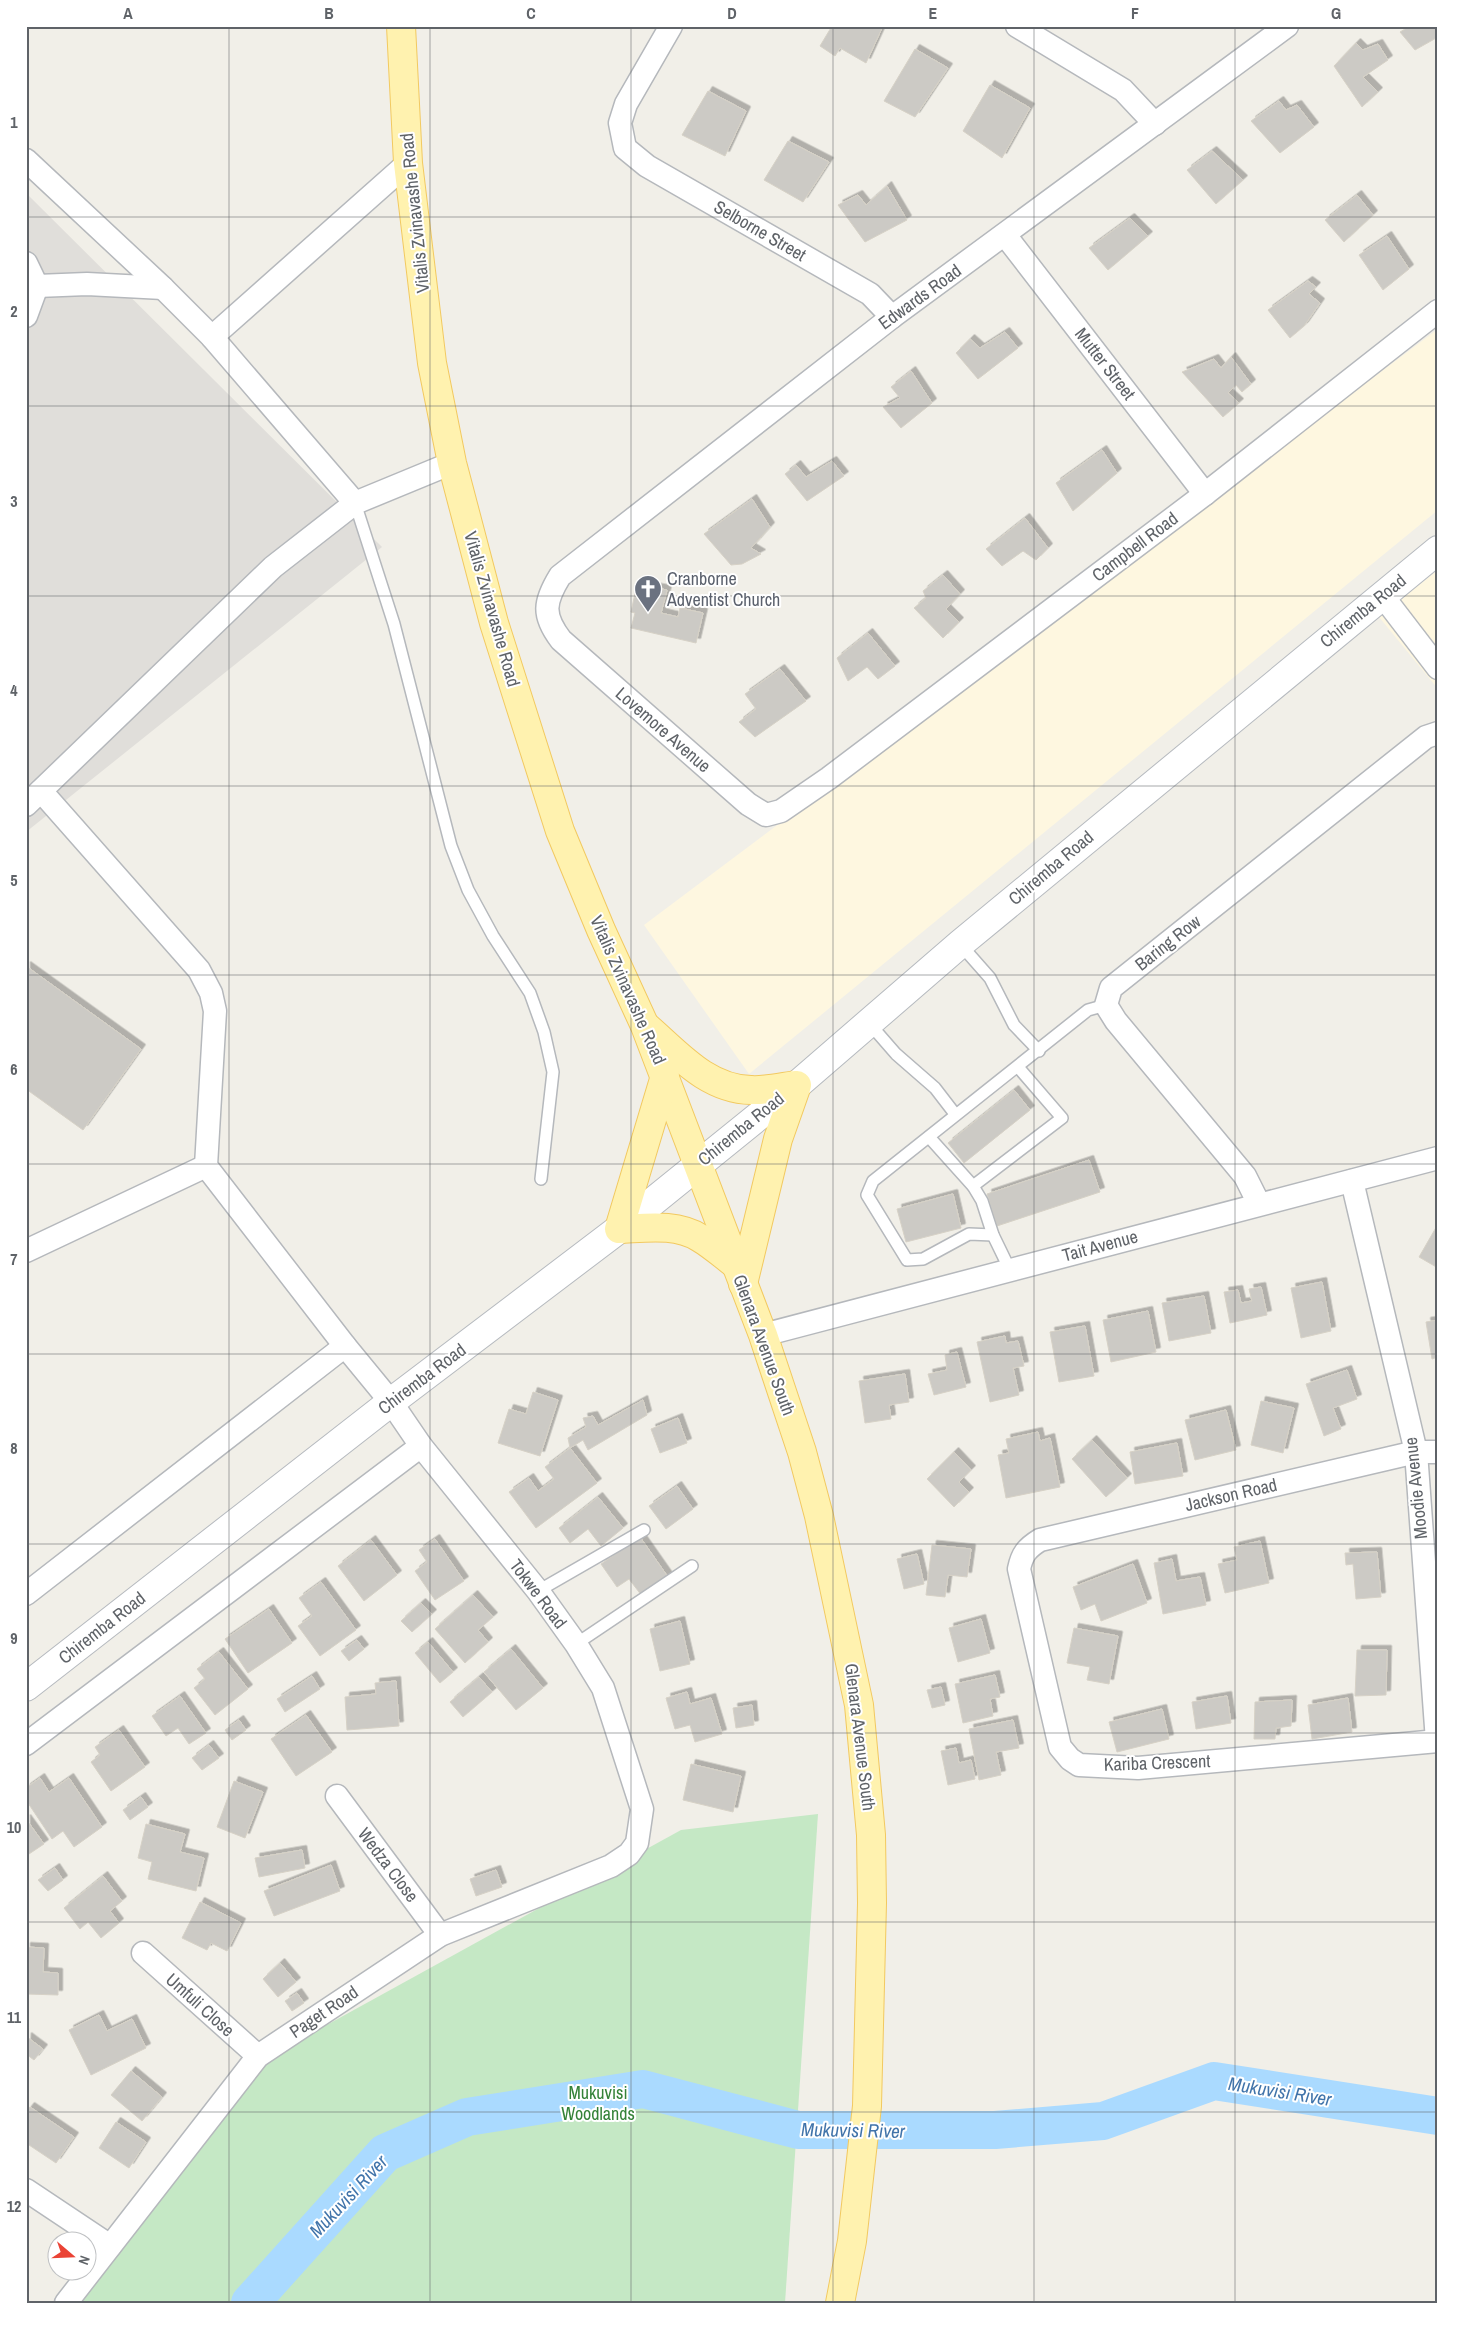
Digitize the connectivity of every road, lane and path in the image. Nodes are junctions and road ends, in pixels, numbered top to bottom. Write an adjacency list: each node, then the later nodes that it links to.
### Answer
1 (401, 26): 7 (main road, Vitalis Zvinavashe Road)
2 (671, 26): 14 (street, Selborne Street)
3 (1017, 26): 5 (street)
4 (1287, 26): 5 (street, Edwards Road)
5 (1155, 124): 8 (street, Edwards Road)
6 (26, 160): 11 (street)
7 (408, 163): 15 (street); 16 (main road, Vitalis Zvinavashe Road)
8 (1005, 235): 14 (street, Edwards Road); 17 (street, Mutter Street)
9 (26, 263): 10 (street)
10 (38, 286): 11 (street); 13 (street)
11 (162, 288): 15 (street)
12 (1438, 311): 17 (street, Campbell Road)
13 (26, 316)
14 (892, 317): 20 (street, Edwards Road)
15 (212, 338): 18 (street)
16 (452, 463): 18 (street); 29 (main road, Vitalis Zvinavashe Road)
17 (1205, 494): 24 (street, Campbell Road)
18 (355, 503): 25 (street); 39 (lane)
19 (1438, 550): 21 (main road, Chiremba Road)
20 (560, 576): 24 (street, Lovemore Avenue)
21 (1382, 595): 22 (street); 26 (main road, Chiremba Road)
22 (1438, 668)
23 (1438, 732): 27 (street, Baring Row)
24 (829, 778)
25 (33, 798): 38 (street)
26 (960, 944): 28 (main road, Chiremba Road); 30 (lane)
27 (1106, 1005): 30 (lane); 42 (street)
28 (869, 1024): 33 (main road, Chiremba Road); 34 (lane)
29 (645, 1026): 32 (main road, Vitalis Zvinavashe Road); 33 (main road)
30 (1039, 1051): 31 (lane)
31 (1018, 1067): 34 (lane); 41 (lane)
32 (665, 1076): 37 (main road, Vitalis Zvinavashe Road); 43 (main road)
33 (796, 1085): 37 (main road, Chiremba Road); 47 (main road)
34 (955, 1114): 35 (lane)
35 (929, 1137): 41 (lane); 44 (lane)
36 (1438, 1158): 40 (street, Tait Avenue)
37 (697, 1164): 43 (main road, Chiremba Road); 47 (main road, Glenara Avenue South)
38 (206, 1166): 45 (street); 49 (street, Tokwe Road)
39 (541, 1179)
40 (1352, 1181): 42 (street, Tait Avenue); 52 (street, Moodie Avenue)
41 (973, 1186): 44 (lane)
42 (1259, 1204): 46 (street, Tait Avenue)
43 (619, 1228): 47 (main road); 50 (main road, Chiremba Road)
44 (993, 1235): 46 (lane)
45 (26, 1251)
46 (1010, 1270): 48 (street, Tait Avenue)
47 (739, 1274): 48 (main road, Glenara Avenue South)
48 (763, 1336): 71 (main road, Glenara Avenue South)
49 (344, 1346): 50 (street, Tokwe Road); 58 (street)
50 (390, 1402): 51 (street, Tokwe Road); 60 (main road, Chiremba Road)
51 (421, 1446): 57 (street, Tokwe Road); 62 (street)
52 (1416, 1452): 53 (street, Jackson Road); 55 (street, Jackson Road); 61 (street, Moodie Avenue)
53 (1438, 1452)
54 (644, 1530): 57 (lane)
55 (1027, 1548): 61 (street, Kariba Crescent)
56 (692, 1566): 59 (lane)
57 (538, 1591): 59 (street, Tokwe Road)
58 (26, 1594)
59 (576, 1644): 64 (street, Tokwe Road)
60 (26, 1687)
61 (1438, 1741)
62 (26, 1744)
63 (337, 1796): 65 (street, Wedza Close)
64 (642, 1809): 65 (street, Paget Road)
65 (440, 1934): 67 (street, Paget Road)
66 (143, 1953): 67 (street, Umfuli Close)
67 (258, 2056): 69 (street, Paget Road)
68 (26, 2190): 69 (street)
69 (110, 2246): 70 (street, Paget Road)
70 (66, 2303)
71 (840, 2303)

